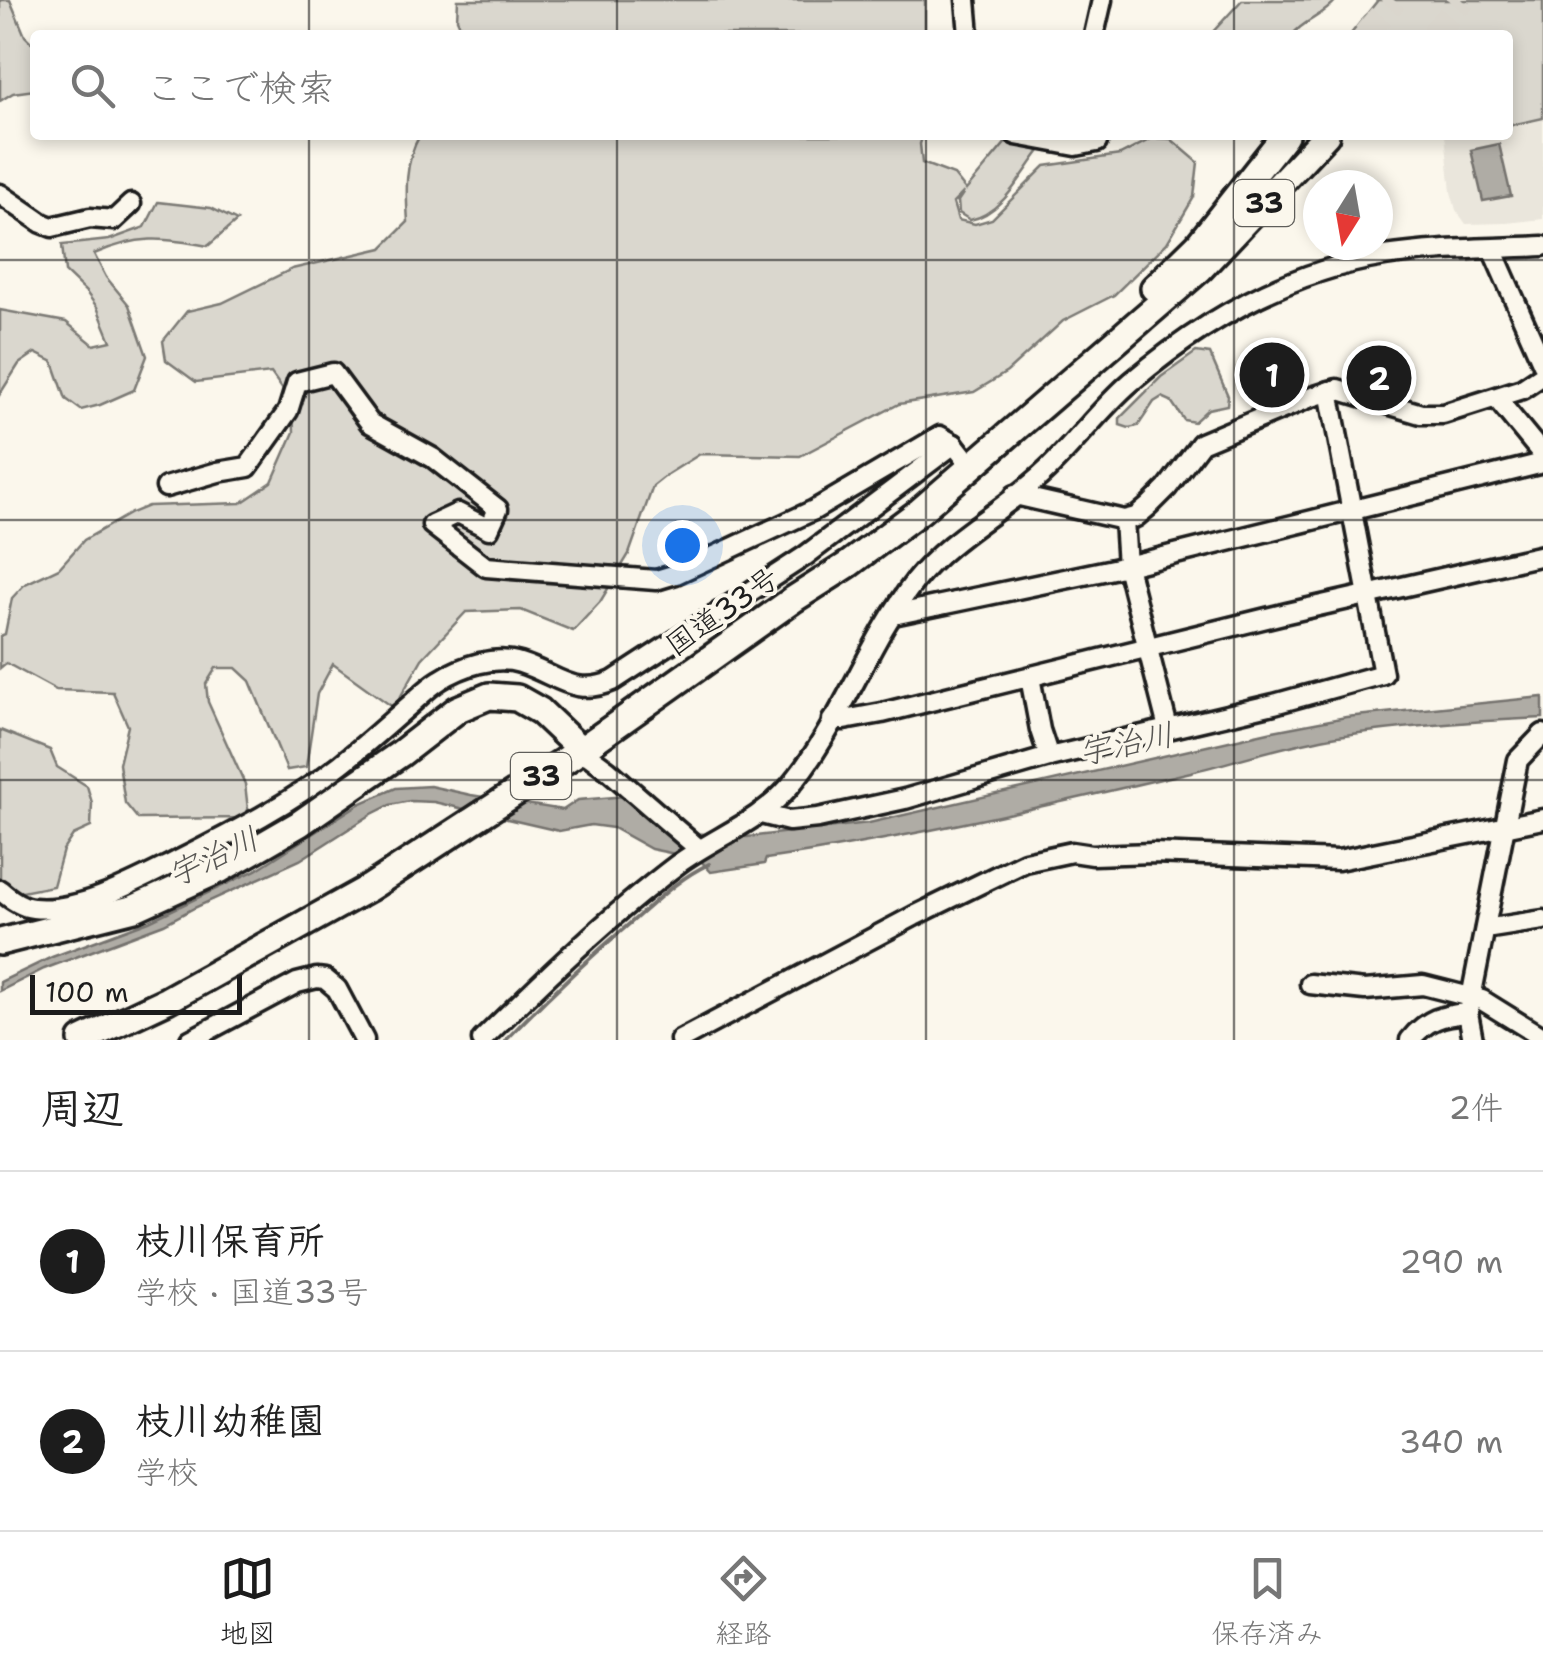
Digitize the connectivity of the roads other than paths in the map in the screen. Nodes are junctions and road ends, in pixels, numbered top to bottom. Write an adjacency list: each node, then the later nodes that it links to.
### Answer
1 (966, 0): 3 (street)
2 (1102, 0): 4 (street)
3 (969, 30)
4 (1095, 30)
5 (1043, 140): 6 (street)
6 (1098, 140)
7 (1281, 140): 22 (highway, 33)
8 (1321, 140): 14 (highway, 国道33号 / 33)
9 (1341, 140): 14 (highway, 33)
10 (0, 194): 11 (street)
11 (130, 204)
12 (1543, 246): 13 (street)
13 (1492, 249): 15 (street); 24 (street)
14 (1200, 269): 22 (highway, 国道33号 / 33)
15 (1543, 364)
16 (1543, 375): 18 (street)
17 (1328, 391): 18 (street); 25 (street); 26 (street)
18 (1497, 399): 19 (street)
19 (1534, 430): 21 (street)
20 (954, 444): 22 (street); 23 (street); 42 (street)
21 (1543, 459): 25 (street)
22 (972, 467): 36 (highway, 国道33号 / 33)
23 (166, 487)
24 (1015, 495): 26 (street); 30 (street)
25 (1351, 509): 28 (street); 29 (street)
26 (1124, 520): 28 (street)
27 (1543, 555): 29 (street)
28 (1127, 566): 30 (street); 31 (street)
29 (1366, 594): 31 (street); 34 (street)
30 (893, 615): 33 (street)
31 (1147, 647): 32 (street); 34 (street)
32 (1030, 677): 33 (street); 37 (street)
33 (832, 720): 38 (street)
34 (1168, 728): 37 (street)
35 (1543, 734): 40 (street)
36 (580, 750): 41 (street); 45 (highway); 49 (highway, 国道33号 / 33)
37 (1048, 756): 38 (street)
38 (761, 814): 41 (street)
39 (1543, 820): 40 (street)
40 (1504, 829): 44 (street); 53 (street)
41 (699, 849): 52 (street)
42 (0, 890)
43 (1543, 920): 44 (street)
44 (1486, 929): 47 (street)
45 (3, 940)
46 (1310, 984): 47 (street)
47 (1470, 1005): 48 (street); 54 (street); 55 (street)
48 (1543, 1038)
49 (82, 1040)
50 (190, 1040): 51 (street)
51 (364, 1040)
52 (482, 1040)
53 (680, 1040)
54 (1410, 1040)
55 (1473, 1040)

